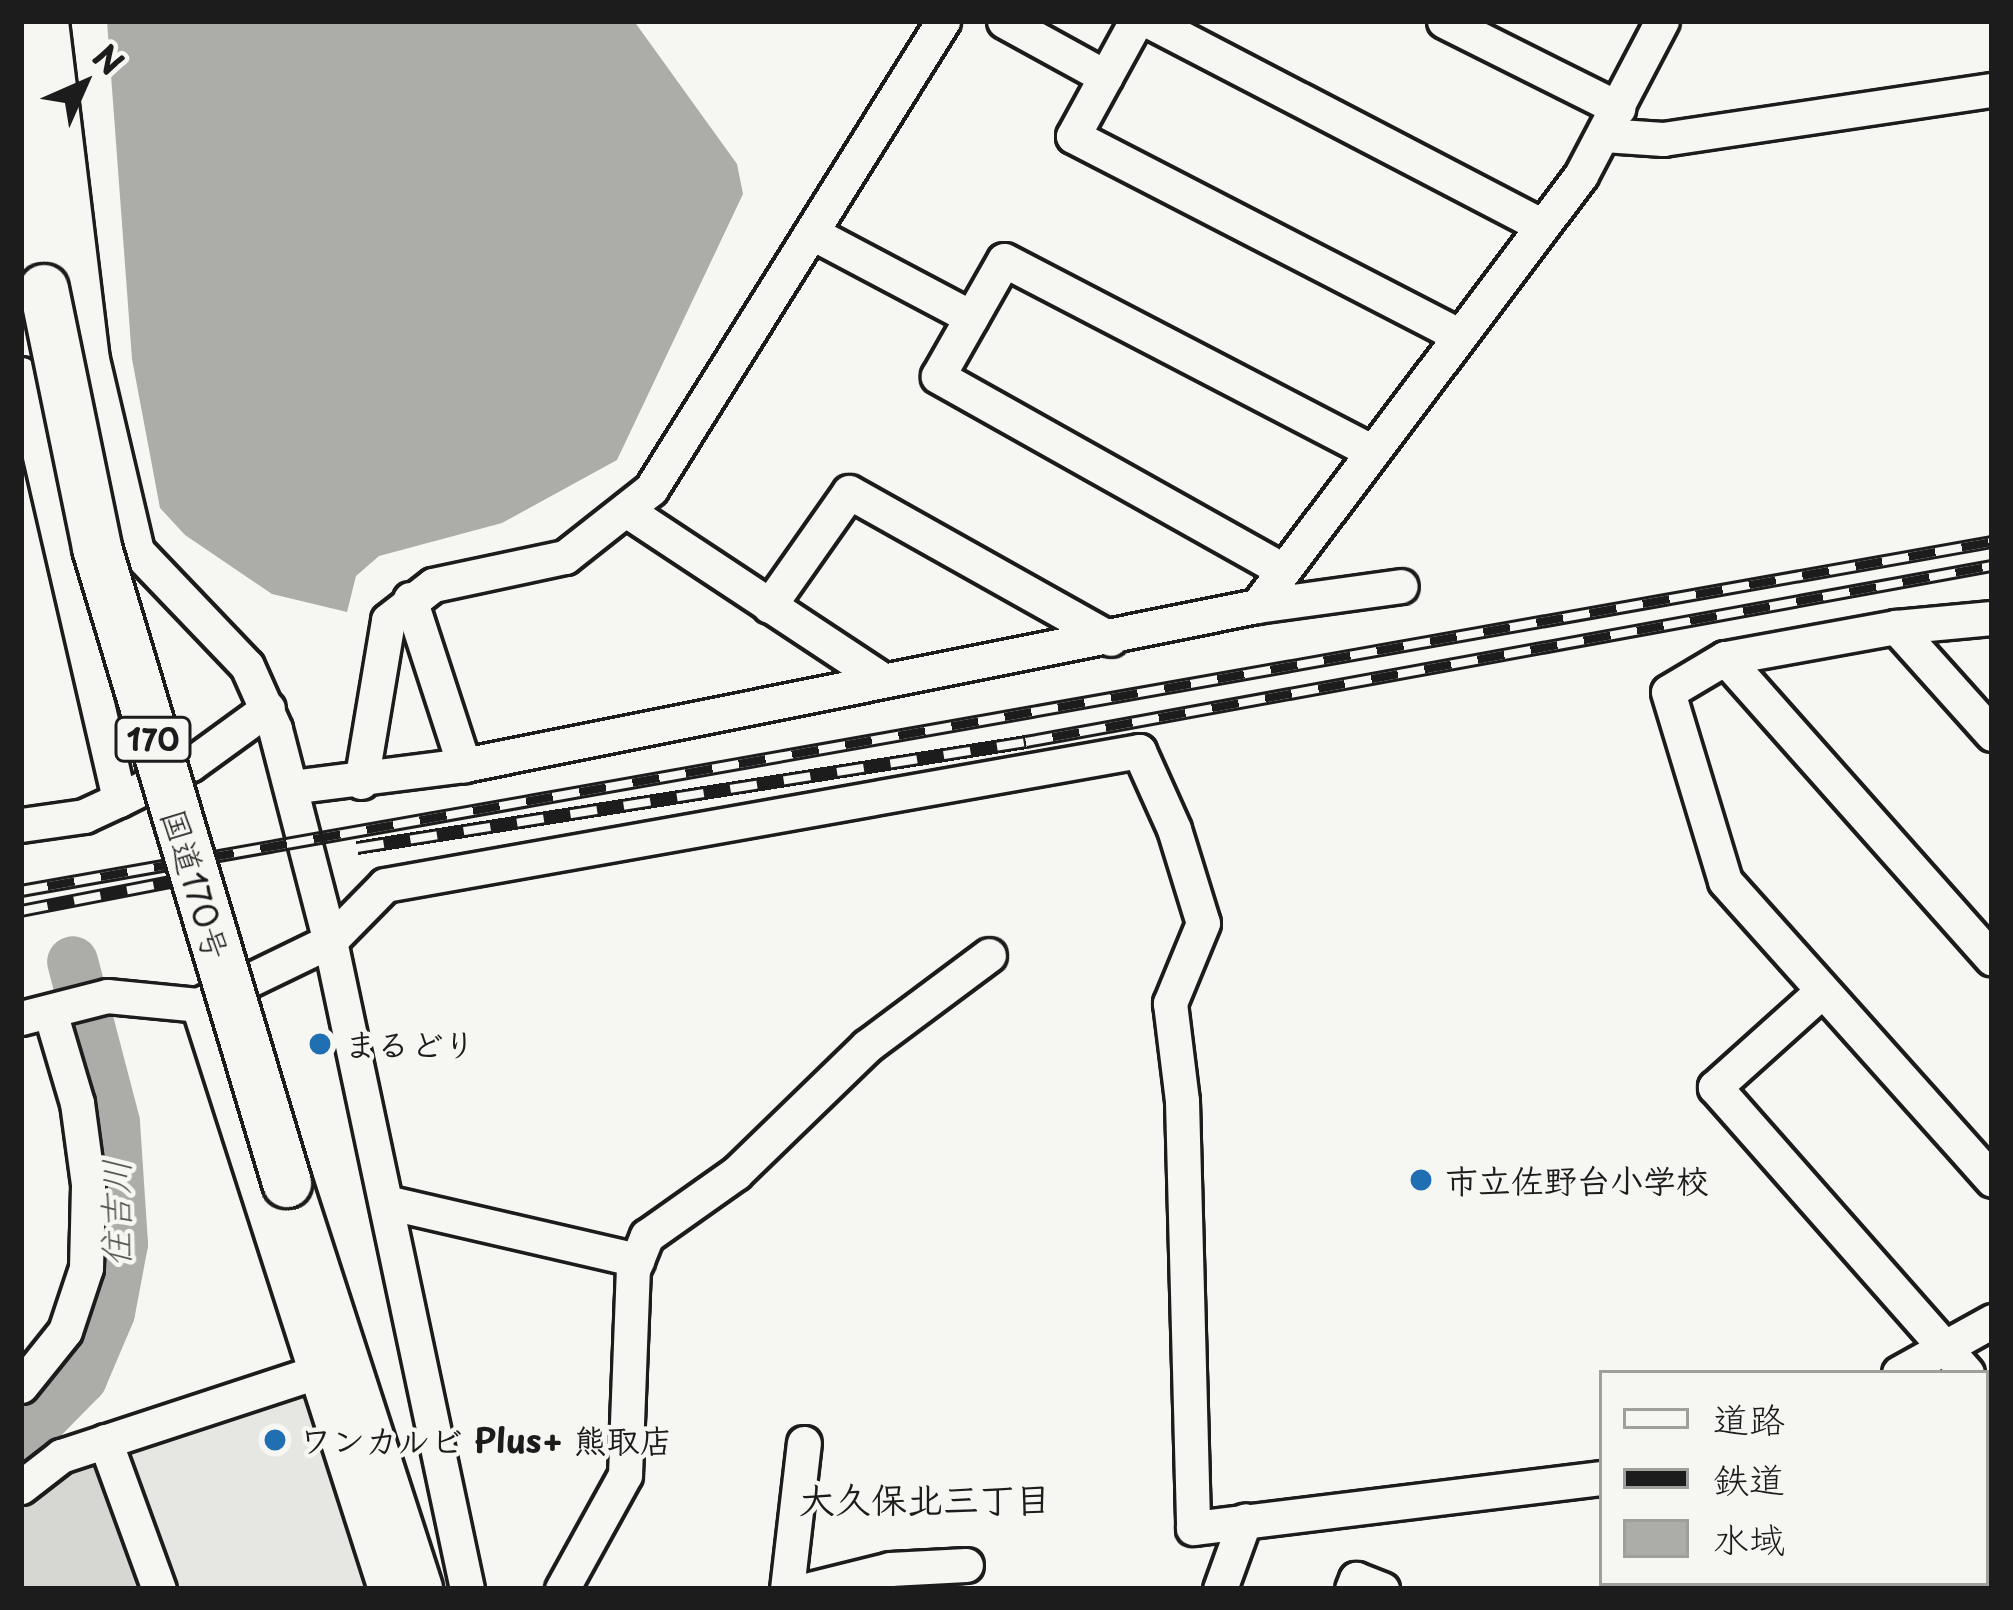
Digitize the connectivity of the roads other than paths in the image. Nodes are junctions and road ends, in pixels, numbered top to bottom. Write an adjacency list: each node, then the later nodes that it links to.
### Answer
1 (22, 21): 60 (highway, 国道170号 / 170, bridge)
2 (52, 21): 29 (street)
3 (944, 21): 13 (street)
4 (1004, 21): 9 (street)
5 (1136, 21): 9 (street)
6 (1149, 21): 12 (street)
7 (1444, 21): 11 (street)
8 (1662, 21): 11 (street)
9 (1106, 76): 15 (street)
10 (1992, 90): 11 (street)
11 (1611, 122): 12 (street)
12 (1543, 226): 15 (street)
13 (814, 234): 14 (street); 18 (street)
14 (971, 317): 17 (street); 19 (street)
15 (1459, 335): 17 (street)
16 (21, 374): 34 (street)
17 (1371, 451): 19 (street)
18 (629, 512): 21 (street); 22 (street)
19 (1283, 570): 23 (street)
20 (1401, 586): 23 (street)
21 (410, 599): 31 (street); 32 (street)
22 (770, 606): 26 (street); 28 (street)
23 (1257, 606): 26 (street)
24 (1992, 618): 25 (street)
25 (1896, 627): 27 (street); 30 (street)
26 (1111, 639): 28 (street)
27 (1725, 658): 38 (street); 39 (street)
28 (884, 680): 31 (street)
29 (268, 708): 33 (street); 34 (street)
30 (1992, 734)
31 (464, 765): 32 (street)
32 (361, 782): 33 (street)
33 (291, 787): 36 (street)
34 (118, 800): 35 (street)
35 (21, 825)
36 (330, 941): 40 (street); 43 (street); 55 (street)
37 (989, 955): 44 (street)
38 (1992, 959)
39 (1822, 991): 42 (street); 46 (street)
40 (198, 1005): 41 (street); 49 (street)
41 (35, 1015): 50 (street)
42 (1992, 1180)
43 (386, 1202): 44 (street); 61 (street)
44 (637, 1259): 62 (street)
45 (1992, 1321): 46 (street)
46 (1942, 1346): 47 (street); 48 (street)
47 (1904, 1370)
48 (1964, 1370)
49 (316, 1372): 51 (street); 59 (street)
50 (21, 1386)
51 (105, 1442): 54 (street); 58 (street)
52 (804, 1443): 63 (street)
53 (1599, 1478): 55 (street)
54 (21, 1487)
55 (1245, 1520): 65 (street)
56 (966, 1565): 57 (street)
57 (850, 1584): 64 (street)
58 (159, 1589)
59 (385, 1589)
60 (418, 1589)
61 (467, 1589)
62 (562, 1589)
63 (787, 1589)
64 (809, 1589)
65 (1220, 1589)
66 (1352, 1589): 67 (street)
67 (1382, 1589)

